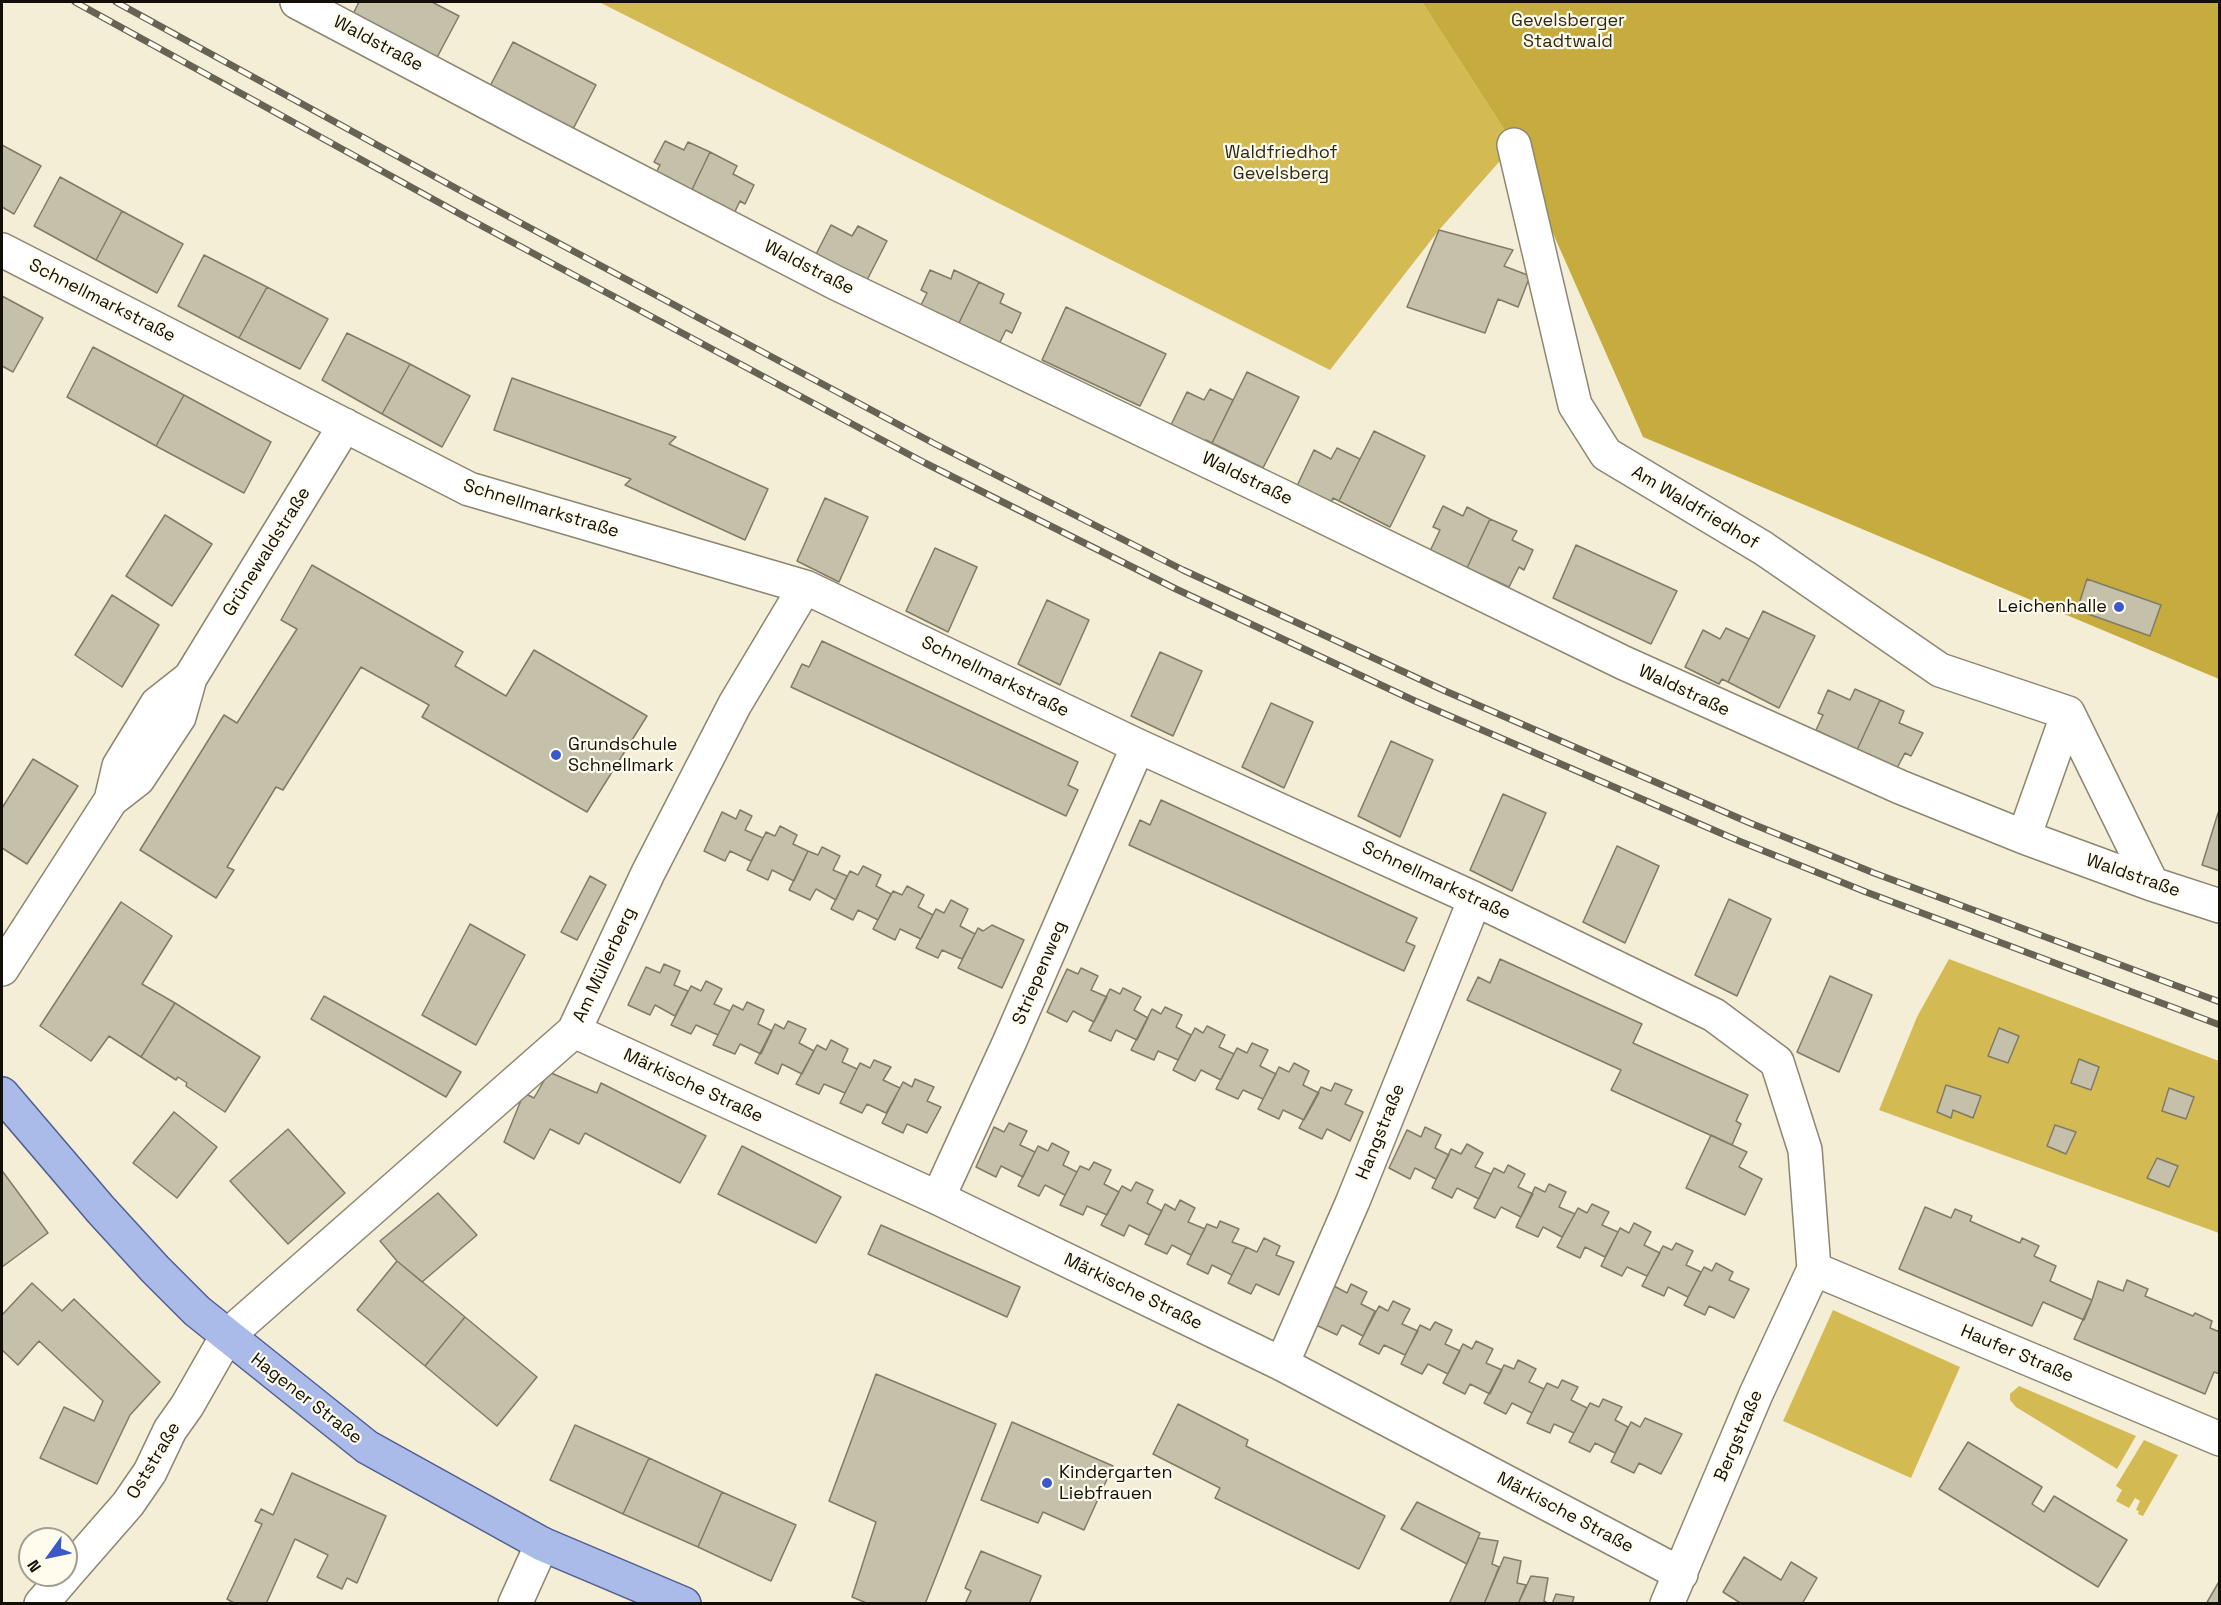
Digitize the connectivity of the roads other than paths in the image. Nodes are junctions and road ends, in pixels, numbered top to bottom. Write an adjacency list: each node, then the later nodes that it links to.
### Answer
1 (297, 2): 8 (street, Waldstraße)
2 (1514, 145): 6 (street, Am Waldfriedhof)
3 (2, 250): 4 (street, Schnellmarkstraße)
4 (345, 425): 5 (street, Schnellmarkstraße); 12 (street, Grünewaldstraße)
5 (805, 586): 7 (street, Schnellmarkstraße); 13 (street, Am Müllerberg)
6 (2068, 713): 8 (street); 9 (street)
7 (1138, 746): 10 (street, Schnellmarkstraße); 15 (street, Striepenweg)
8 (2024, 837): 9 (street, Waldstraße)
9 (2152, 884): 11 (street, Waldstraße)
10 (1475, 899): 16 (street, Schnellmarkstraße); 18 (street, Hangstraße)
11 (2220, 906)
12 (2, 969)
13 (574, 1031): 15 (street, Märkische Straße); 17 (street, Am Müllerberg)
14 (2, 1094): 17 (main road, Hagener Straße)
15 (938, 1198): 18 (street, Märkische Straße)
16 (1814, 1269): 19 (street, Haufer Straße); 22 (street, Bergstraße)
17 (227, 1336): 20 (main road, Hagener Straße); 21 (street, Oststraße)
18 (1282, 1364): 22 (street, Märkische Straße)
19 (2220, 1439)
20 (542, 1544): 25 (street); 26 (main road, Hagener Straße)
21 (78, 1561)
22 (1681, 1574): 27 (street, Bergstraße)
23 (56, 1587): 24 (street, Oststraße)
24 (41, 1604)
25 (515, 1604)
26 (684, 1604)
27 (1667, 1604)

